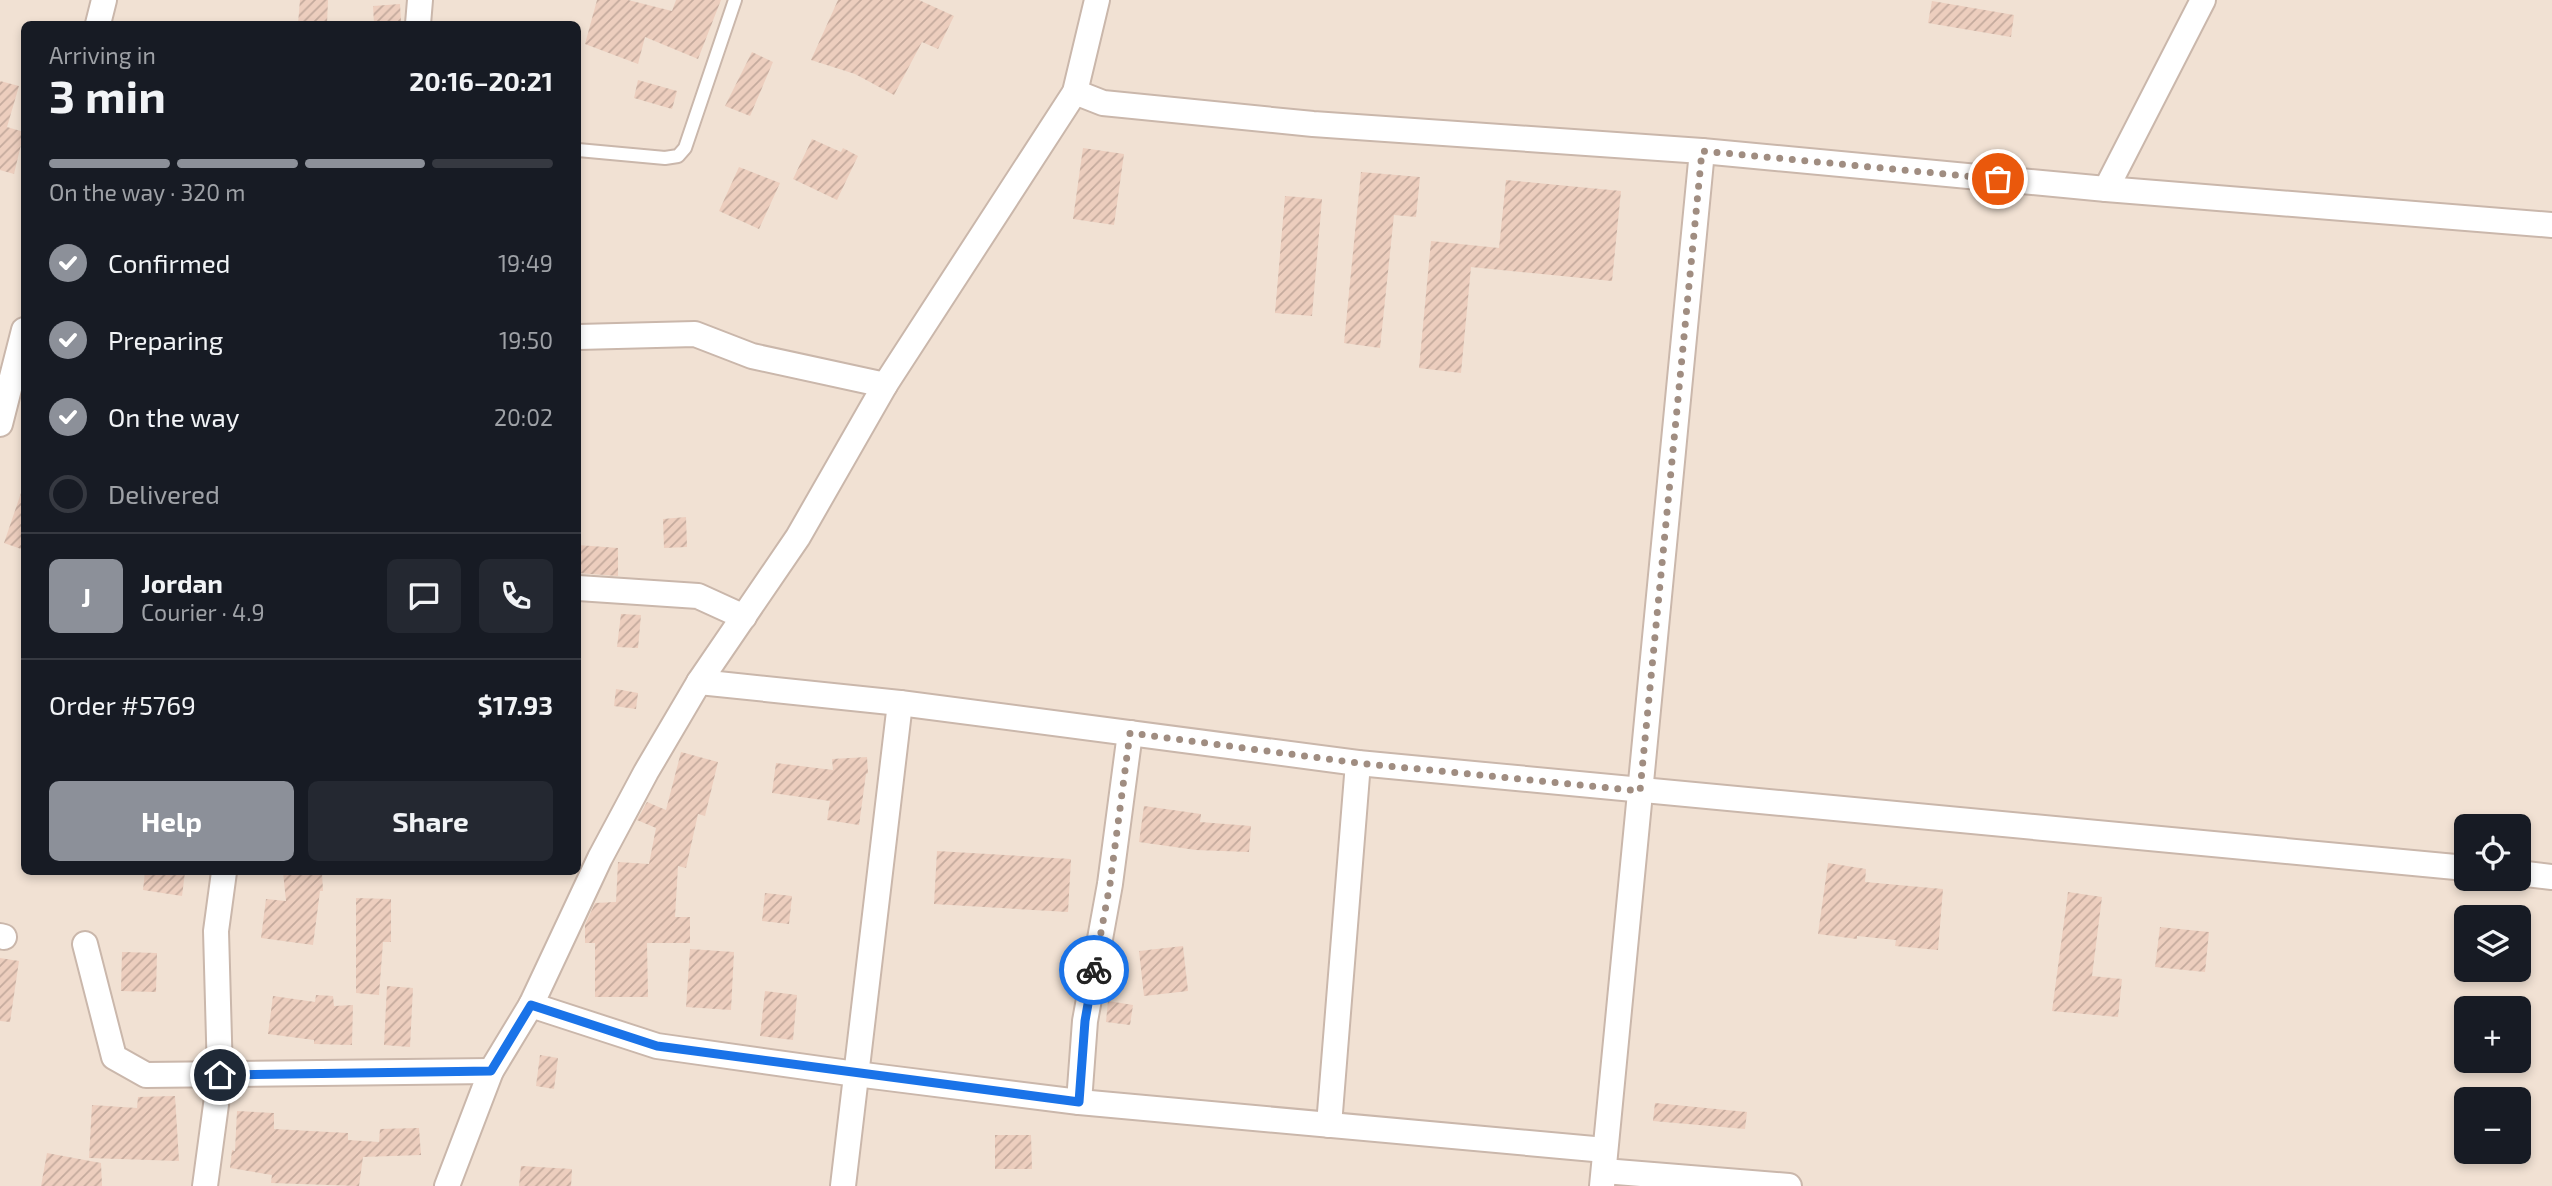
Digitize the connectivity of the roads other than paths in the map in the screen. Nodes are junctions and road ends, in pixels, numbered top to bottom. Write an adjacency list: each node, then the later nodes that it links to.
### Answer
1 (104, 0): 6 (street)
2 (420, 0): 7 (street)
3 (735, 0): 9 (lane)
4 (2203, 0): 11 (street)
5 (1089, 2): 8 (street)
6 (100, 21)
7 (418, 21)
8 (1075, 92): 10 (street); 15 (street)
9 (581, 150)
10 (1702, 151): 11 (street); 23 (street)
11 (2106, 189): 12 (street)
12 (2552, 225)
13 (581, 337): 15 (street)
14 (21, 342): 16 (street)
15 (885, 385): 18 (street)
16 (0, 424)
17 (581, 588): 18 (street)
18 (744, 617): 19 (street)
19 (699, 682): 20 (street); 24 (street)
20 (900, 703): 21 (street); 32 (street)
21 (1130, 733): 22 (street); 34 (street)
22 (1358, 763): 23 (street); 35 (street)
23 (1640, 791): 25 (street); 36 (street)
24 (589, 857): 30 (street)
25 (2454, 867)
26 (224, 875): 33 (street)
27 (2531, 875): 28 (street)
28 (2552, 877)
29 (85, 944): 33 (street)
30 (531, 1005): 31 (street); 32 (street)
31 (491, 1071): 33 (street); 38 (street)
32 (856, 1074): 34 (street); 39 (street)
33 (220, 1075): 37 (street)
34 (1079, 1102): 35 (street)
35 (1329, 1125): 36 (street)
36 (1604, 1169): 40 (street)
37 (205, 1186)
38 (447, 1186)
39 (843, 1186)
40 (1789, 1186)

